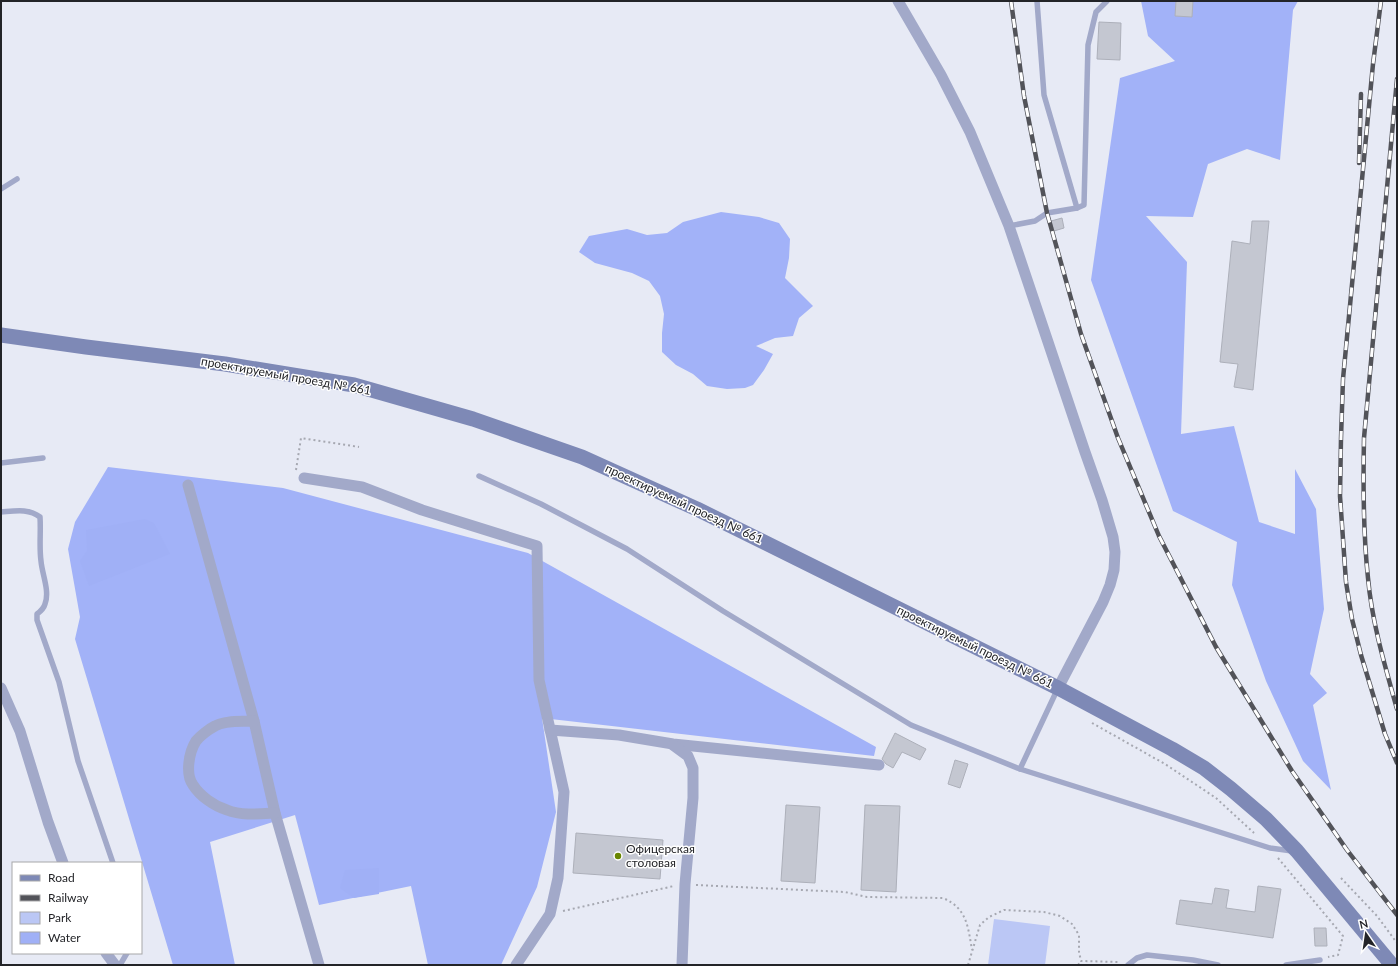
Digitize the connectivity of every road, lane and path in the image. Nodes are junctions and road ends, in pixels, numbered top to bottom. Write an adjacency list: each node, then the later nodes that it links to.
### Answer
1 (898, 1): 7 (street)
2 (1037, 1): 6 (lane)
3 (1107, 1): 6 (lane)
4 (17, 179): 5 (lane)
5 (1, 190)
6 (1077, 208): 7 (lane)
7 (1009, 226): 17 (street)
8 (1, 336): 17 (main road, проектируемый проезд № 661)
9 (359, 447): 13 (path)
10 (43, 458): 11 (lane)
11 (1, 463)
12 (479, 476): 23 (lane)
13 (304, 478): 20 (street)
14 (188, 484): 19 (street)
15 (1, 512): 29 (lane)
16 (1, 688): 28 (street)
17 (1058, 688): 23 (lane); 27 (main road, проектируемый проезд № 661)
18 (1086, 720): 25 (path)
19 (254, 721): 24 (street); 24 (street)
20 (550, 730): 21 (street); 32 (street)
21 (673, 744): 22 (street); 31 (street)
22 (879, 765)
23 (1020, 769): 26 (lane)
24 (275, 813): 42 (street)
25 (1254, 833)
26 (1270, 848): 27 (lane); 37 (path)
27 (1297, 851): 49 (main road, проектируемый проезд № 661)
28 (63, 862)
29 (113, 862)
30 (1341, 878): 33 (path)
31 (685, 884): 32 (path); 34 (path); 44 (street)
32 (550, 914): 43 (street)
33 (1397, 943)
34 (972, 950): 38 (path); 45 (path)
35 (107, 954): 40 (street)
36 (126, 954): 41 (lane)
37 (1320, 960): 48 (lane)
38 (1081, 961): 39 (path); 46 (path)
39 (1129, 964): 47 (lane)
40 (114, 965)
41 (120, 965)
42 (319, 965)
43 (516, 965)
44 (682, 965)
45 (968, 965)
46 (1078, 965)
47 (1218, 965)
48 (1286, 965)
49 (1392, 965)

